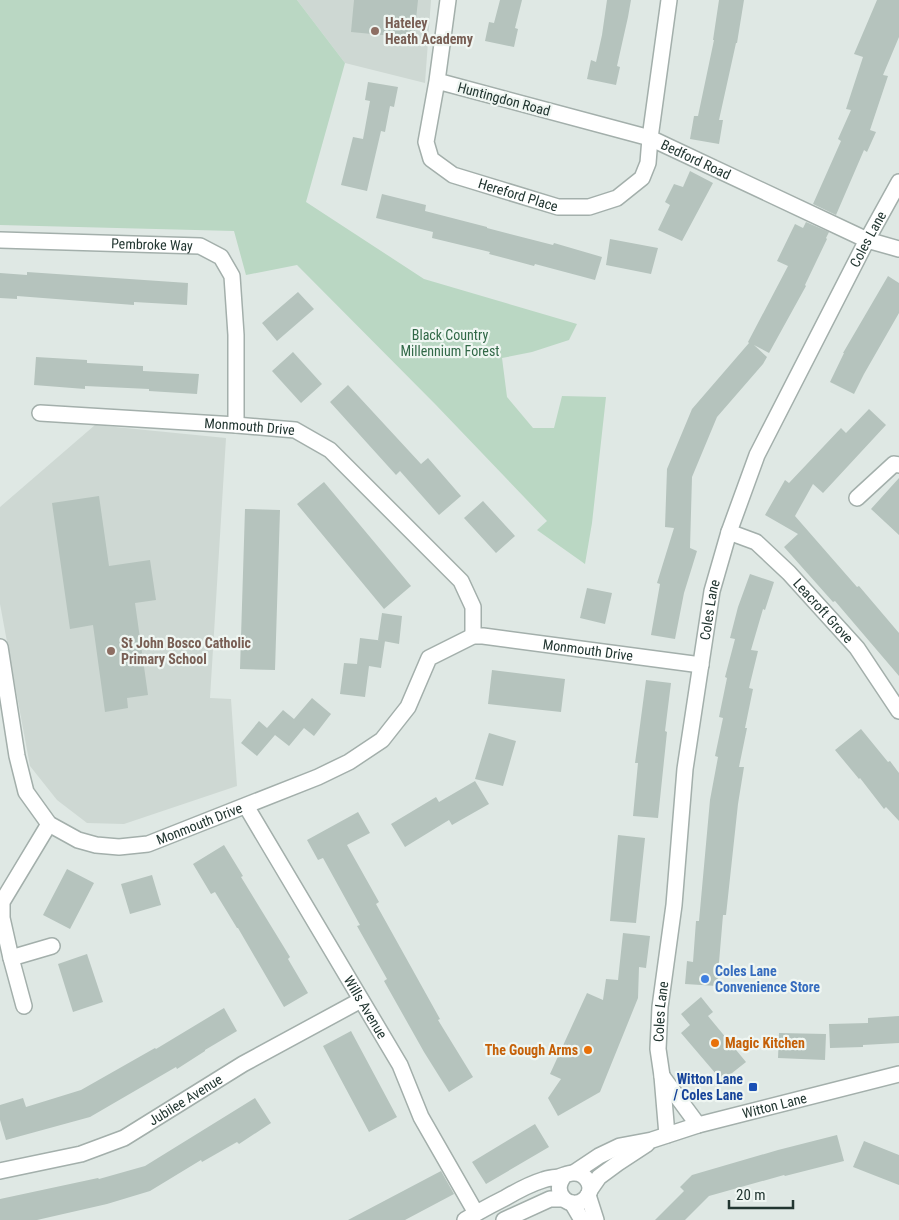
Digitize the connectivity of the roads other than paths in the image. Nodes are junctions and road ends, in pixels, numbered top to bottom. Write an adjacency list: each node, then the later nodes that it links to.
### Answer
1 (448, 0): 3 (street)
2 (669, 0): 4 (street, Bedford Road)
3 (437, 81): 4 (street, Huntingdon Road); 4 (street, Hereford Place)
4 (650, 138): 7 (street, Bedford Road)
5 (899, 182): 7 (street, Coles Lane)
6 (0, 240): 10 (street, Pembroke Way)
7 (867, 240): 8 (street, Bedford Road); 13 (street, Coles Lane)
8 (899, 250)
9 (40, 414): 10 (street, Monmouth Drive)
10 (236, 425): 14 (street, Monmouth Drive)
11 (899, 465): 12 (street)
12 (857, 498)
13 (729, 532): 16 (street, Coles Lane); 17 (street, Leacroft Grove)
14 (473, 636): 16 (street, Monmouth Drive); 18 (street, Monmouth Drive)
15 (0, 647): 19 (street, Monmouth Drive)
16 (701, 665): 25 (street, Coles Lane)
17 (899, 711)
18 (246, 806): 19 (street, Monmouth Drive); 22 (street, Wills Avenue)
19 (49, 824): 21 (street)
20 (52, 946): 21 (street)
21 (11, 958): 23 (street)
22 (361, 1000): 29 (street, Jubilee Avenue); 33 (street, Wills Avenue)
23 (24, 1006)
24 (899, 1074): 26 (street, Witton Lane)
25 (662, 1076): 26 (street, Coles Lane); 27 (street, Coles Lane)
26 (698, 1125): 27 (street, Witton Lane)
27 (667, 1135): 28 (street, Witton Lane)
28 (652, 1140): 30 (street, Witton Lane); 31 (street, Witton Lane)
29 (0, 1171)
30 (570, 1174): 31 (street); 32 (street); 33 (street, Witton Lane)
31 (589, 1192): 32 (street); 36 (street)
32 (568, 1201): 34 (street); 35 (street)
33 (470, 1216): 34 (street)
34 (510, 1217)
35 (582, 1220)
36 (596, 1220)

